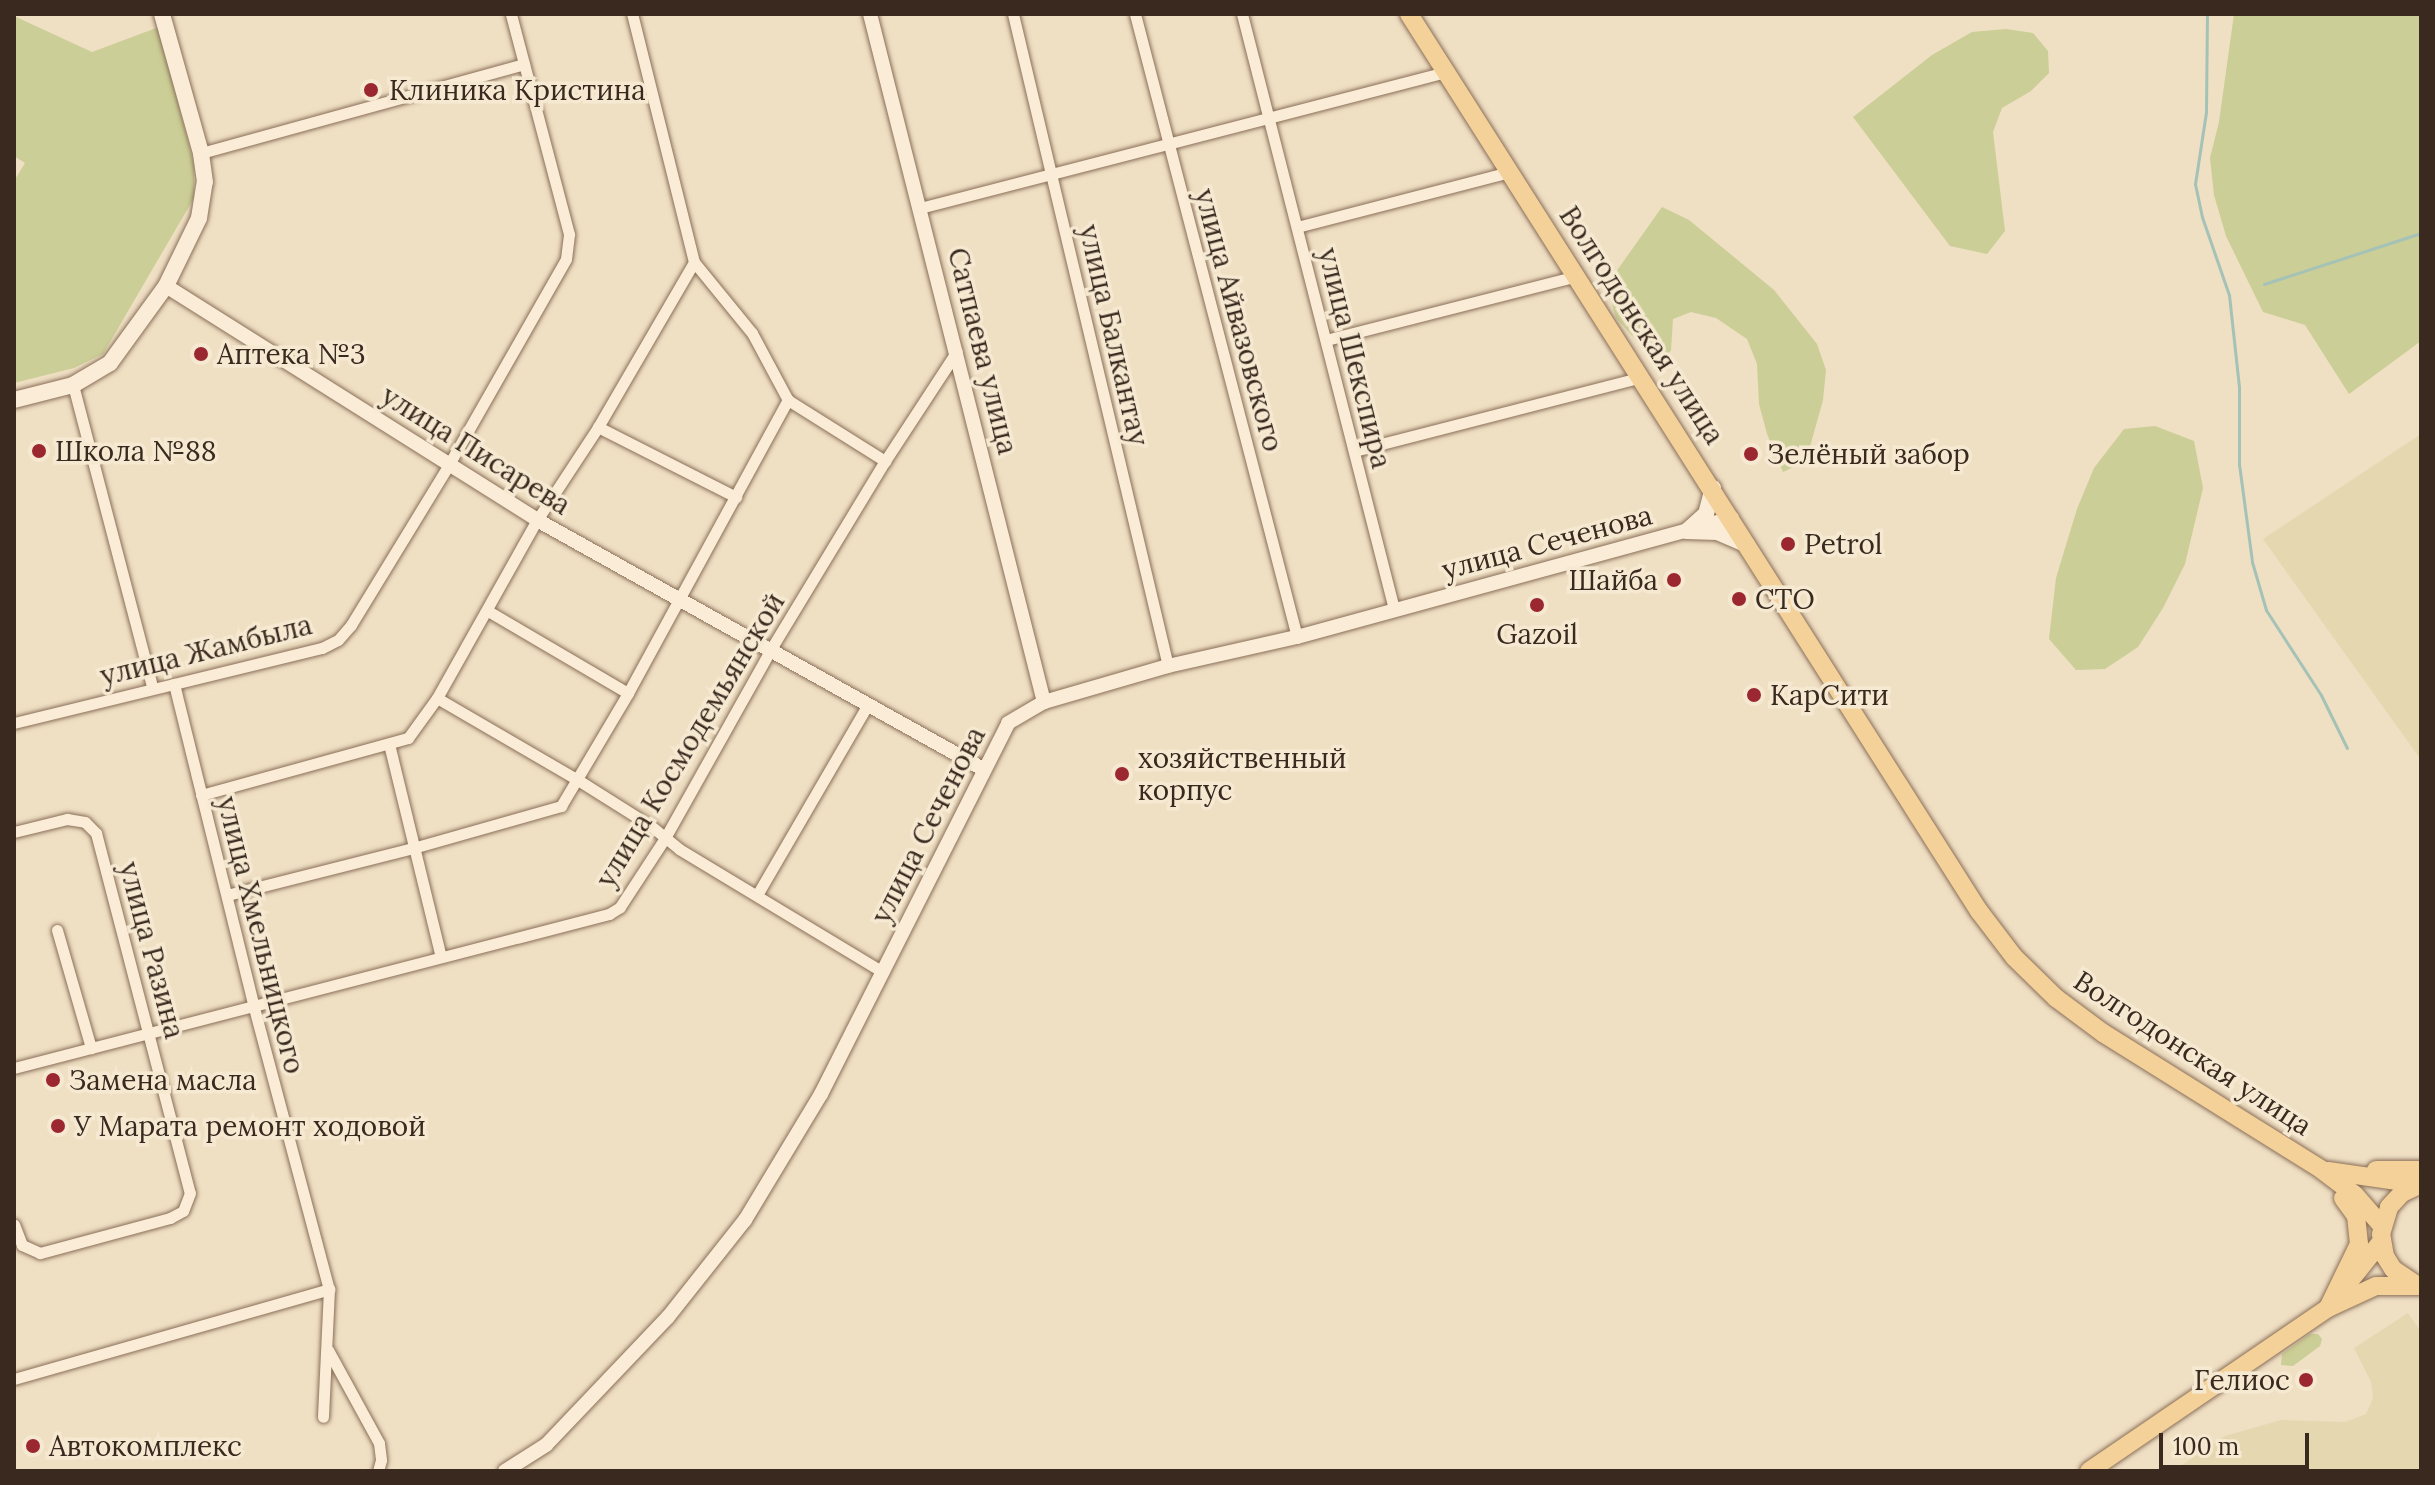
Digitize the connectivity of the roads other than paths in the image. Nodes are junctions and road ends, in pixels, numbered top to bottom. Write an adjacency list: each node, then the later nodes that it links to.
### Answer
1 (162, 14): 13 (main road)
2 (511, 14): 9 (street, улица Жамбыла)
3 (632, 14): 18 (street)
4 (870, 14): 16 (street, Сатпаева улица)
5 (1013, 14): 15 (street, улица Балкантау)
6 (1135, 14): 12 (street, улица Айвазовского)
7 (1242, 14): 11 (street, улица Шекспира)
8 (1409, 14): 10 (main road, Волгодонская улица)
9 (524, 64): 13 (street); 30 (street, улица Жамбыла)
10 (1446, 72): 11 (street); 14 (main road, Волгодонская улица)
11 (1269, 119): 12 (street); 17 (street, улица Шекспира)
12 (1169, 145): 15 (street); 40 (street, улица Айвазовского)
13 (201, 153): 20 (main road)
14 (1510, 172): 17 (street); 19 (main road, Волгодонская улица)
15 (1052, 176): 16 (street); 42 (street, улица Балкантау)
16 (920, 208): 22 (street, Сатпаева улица)
17 (1297, 227): 21 (street, улица Шекспира)
18 (694, 262): 26 (street); 27 (street)
19 (1578, 276): 21 (street); 23 (main road, Волгодонская улица)
20 (166, 286): 24 (main road); 30 (street, улица Писарева)
21 (1326, 340): 28 (street, улица Шекспира)
22 (957, 351): 29 (street, улица Космодемьянской); 47 (street, Сатпаева улица)
23 (1642, 377): 28 (street); 31 (main road, Волгодонская улица)
24 (73, 385): 25 (main road); 44 (street)
25 (14, 400)
26 (788, 400): 29 (street); 32 (street)
27 (598, 427): 32 (street); 34 (street)
28 (1354, 451): 38 (street, улица Шекспира)
29 (885, 461): 41 (street, улица Космодемьянской)
30 (448, 466): 34 (street, улица Писарева); 43 (street, улица Жамбыла)
31 (1713, 488): 33 (main road, Волгодонская улица); 35 (main road)
32 (736, 497): 37 (street)
33 (1732, 518): 35 (street, улица Сеченова); 36 (main road, Волгодонская улица)
34 (537, 520): 37 (street, улица Писарева); 39 (street)
35 (1687, 531): 36 (main road); 38 (street, улица Сеченова)
36 (1752, 548): 66 (main road, Волгодонская улица)
37 (681, 598): 41 (street, улица Писарева); 45 (street)
38 (1394, 609): 40 (street, улица Сеченова)
39 (488, 611): 45 (street); 46 (street)
40 (1297, 637): 42 (street, улица Сеченова)
41 (771, 649): 48 (street, улица Писарева); 55 (street, улица Космодемьянской)
42 (1168, 666): 47 (street, улица Сеченова)
43 (174, 684): 44 (street, улица Жамбыла); 53 (street, улица Хмельницкого)
44 (152, 687): 49 (street, улица Жамбыла)
45 (628, 693): 52 (street)
46 (437, 698): 50 (street); 52 (street)
47 (1044, 702): 51 (street, улица Сеченова)
48 (868, 704): 51 (street, улица Писарева); 58 (street)
49 (14, 723)
50 (389, 744): 53 (street); 56 (street)
51 (983, 769): 61 (street, улица Сеченова)
52 (578, 780): 55 (street); 56 (street)
53 (201, 795): 57 (street, улица Хмельницкого)
54 (14, 832): 63 (street, улица Разина)
55 (665, 838): 58 (street); 60 (street, улица Космодемьянской)
56 (413, 848): 57 (street); 60 (street)
57 (227, 895): 62 (street, улица Хмельницкого)
58 (757, 895): 61 (street)
59 (57, 930): 64 (street)
60 (441, 957): 62 (street, улица Космодемьянской)
61 (883, 972): 78 (street, улица Сеченова)
62 (253, 1004): 63 (street, улица Космодемьянской); 71 (street, улица Хмельницкого)
63 (149, 1032): 64 (street, улица Космодемьянской); 69 (street, улица Разина)
64 (91, 1048): 65 (street, улица Космодемьянской)
65 (14, 1068)
66 (2322, 1170): 67 (main road); 68 (main road); 70 (main road, Волгодонская улица); 73 (main road)
67 (2421, 1170)
68 (2421, 1184): 70 (main road)
69 (14, 1224)
70 (2382, 1234): 72 (main road, Волгодонская улица); 73 (main road)
71 (329, 1289): 74 (street, улица Хмельницкого); 75 (street)
72 (2420, 1290): 73 (main road)
73 (2328, 1308): 79 (main road)
74 (326, 1345): 76 (street, улица Хмельницкого); 77 (street)
75 (14, 1379)
76 (323, 1417)
77 (378, 1471)
78 (505, 1471)
79 (2089, 1471)

